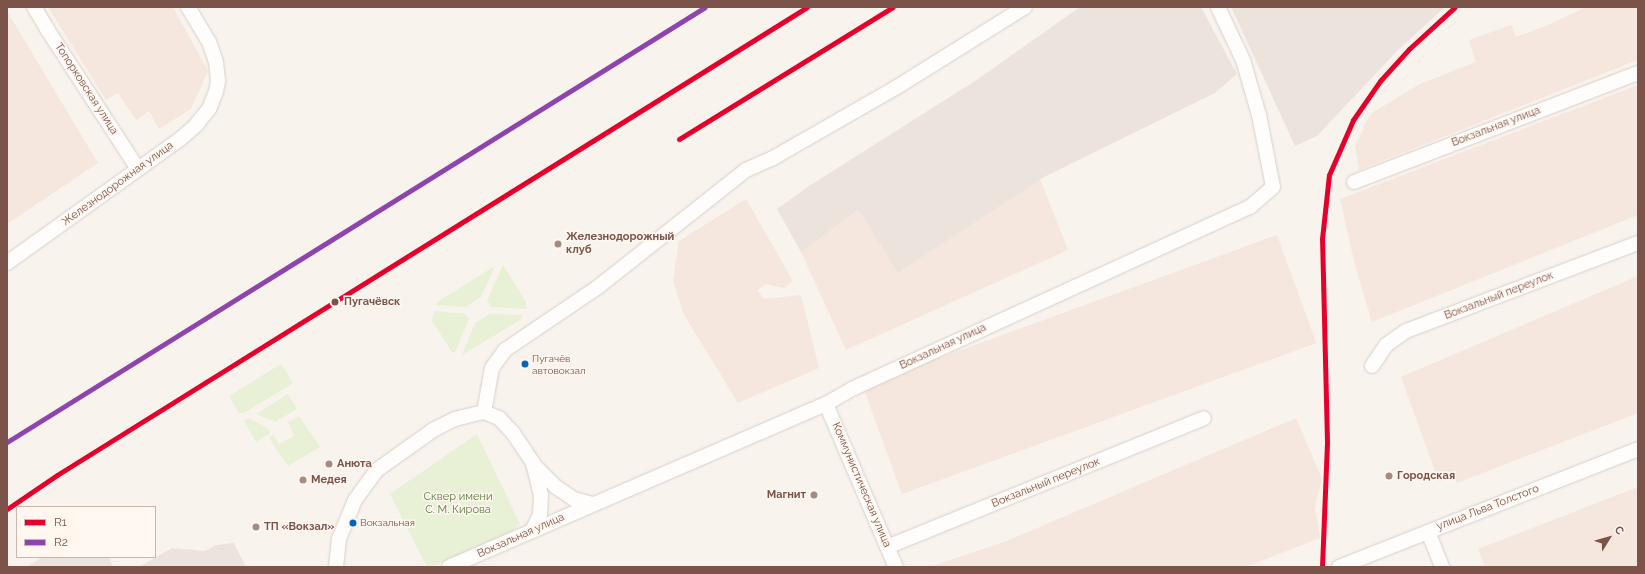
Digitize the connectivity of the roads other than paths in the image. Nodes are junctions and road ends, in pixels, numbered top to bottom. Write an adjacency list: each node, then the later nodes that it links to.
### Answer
1 (34, 7): 6 (street, Топорковская улица)
2 (188, 7): 6 (street, Железнодорожная улица)
3 (1024, 7): 12 (street)
4 (1218, 7): 11 (street, Вокзальная улица)
5 (1638, 72): 7 (street, Вокзальная улица)
6 (138, 169): 9 (street, Железнодорожная улица)
7 (1354, 182)
8 (1638, 243): 10 (street, Вокзальный переулок)
9 (7, 263)
10 (1372, 366)
11 (826, 404): 16 (street, Вокзальная улица); 19 (street, Коммунистическая улица)
12 (484, 412): 15 (street); 20 (street)
13 (1204, 418): 19 (street, Вокзальный переулок)
14 (1638, 449): 18 (street, улица Льва Толстого)
15 (533, 463): 16 (street); 17 (street)
16 (593, 504): 17 (street, Вокзальная улица)
17 (532, 531): 21 (street, Вокзальная улица)
18 (1428, 532): 23 (street, улица Льва Толстого); 24 (street)
19 (887, 547): 22 (street, Коммунистическая улица)
20 (336, 567)
21 (449, 567)
22 (896, 567)
23 (1339, 567)
24 (1442, 567)

